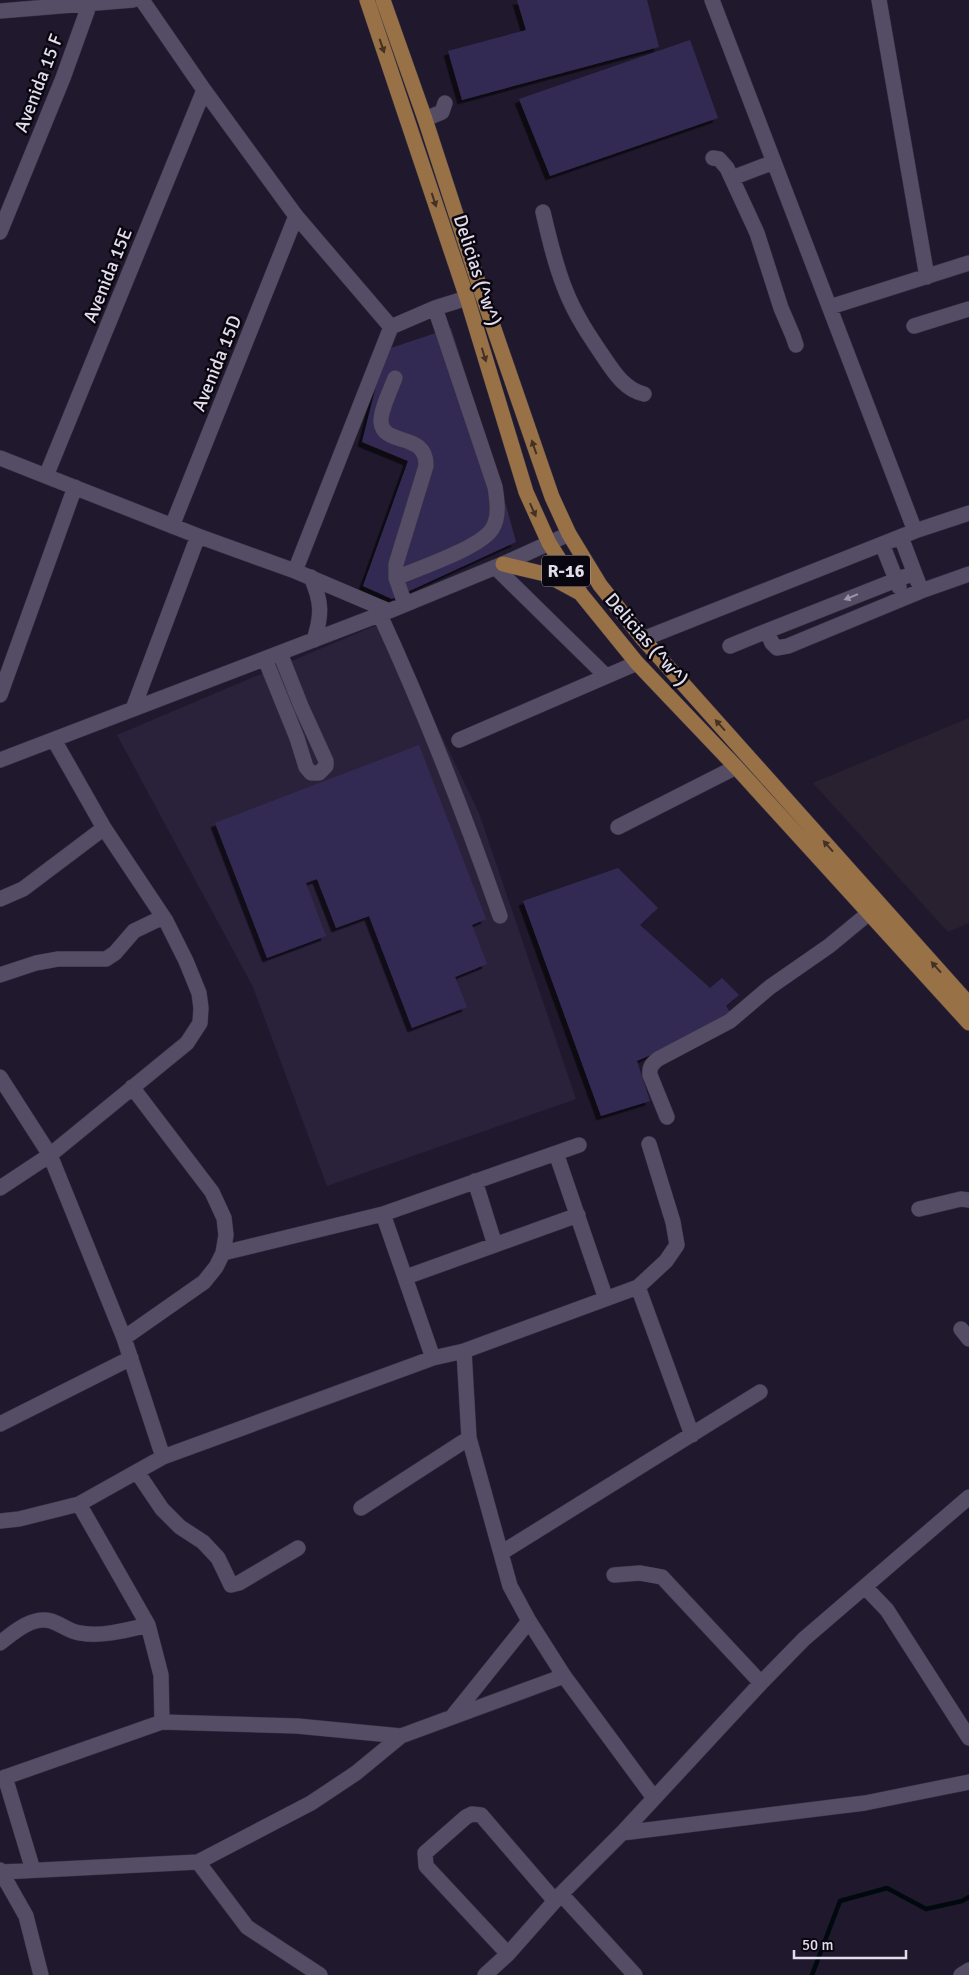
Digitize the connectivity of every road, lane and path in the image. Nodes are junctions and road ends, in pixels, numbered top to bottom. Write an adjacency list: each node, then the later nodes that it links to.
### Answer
1 (133, 0): 7 (street)
2 (142, 0): 9 (street)
3 (367, 0): 20 (main road, Delicias (^w^) / R-16, one-way to 20)
4 (383, 0): 11 (main road, Delicias (^w^) / R-16)
5 (712, 0): 13 (street)
6 (879, 0): 19 (street)
7 (90, 3): 8 (street); 17 (street, Avenida 15 F)
8 (0, 11)
9 (204, 90): 16 (street); 30 (street, Avenida 15E)
10 (445, 103): 11 (street)
11 (425, 119): 34 (main road, Delicias (^w^) / R-16, one-way to 11)
12 (712, 158): 14 (street)
13 (774, 162): 14 (street); 21 (street)
14 (732, 178): 26 (street)
15 (543, 212): 28 (street)
16 (296, 216): 25 (street); 33 (street, Avenida 15D)
17 (0, 232)
18 (969, 263): 19 (street)
19 (927, 277): 21 (street)
20 (467, 298): 22 (street); 37 (main road, Delicias (^w^) / R-16, one-way to 37)
21 (830, 307): 35 (street)
22 (435, 308): 25 (street); 44 (street)
23 (969, 309): 24 (street)
24 (914, 326)
25 (391, 327): 40 (street)
26 (796, 345)
27 (395, 378): 44 (street)
28 (644, 394)
29 (0, 458): 30 (street)
30 (46, 476): 31 (street)
31 (74, 487): 33 (street); 59 (street)
32 (969, 513): 35 (street)
33 (172, 526): 36 (street)
34 (569, 534): 37 (street); 52 (main road, Delicias (^w^) / R-16)
35 (908, 534): 38 (street); 41 (street)
36 (198, 536): 40 (street); 60 (street)
37 (549, 543): 39 (street); 47 (main road, Delicias (^w^) / R-16)
38 (882, 544): 45 (street); 52 (street)
39 (499, 565): 47 (main road); 49 (street); 58 (street)
40 (295, 571): 43 (street)
41 (914, 572): 45 (street); 46 (street)
42 (969, 574): 46 (street)
43 (311, 578): 50 (street); 53 (street)
44 (396, 578): 49 (street)
45 (896, 579): 48 (street); 51 (street, one-way to 51)
46 (921, 591): 48 (street)
47 (581, 594): 57 (main road, Delicias (^w^) / R-16)
48 (903, 598): 51 (street)
49 (405, 604): 50 (street)
50 (384, 613): 53 (street); 69 (street)
51 (767, 631): 54 (street)
52 (643, 639): 72 (main road, Delicias (^w^) / R-16, one-way to 52)
53 (314, 640): 55 (street)
54 (730, 646)
55 (280, 653): 56 (street); 56 (street)
56 (265, 659): 60 (street)
57 (637, 662): 58 (street); 64 (main road, Delicias (^w^) / R-16)
58 (606, 676): 62 (street)
59 (0, 695)
60 (134, 709): 61 (street)
61 (54, 740): 63 (street); 66 (street)
62 (459, 740)
63 (0, 760)
64 (736, 767): 65 (street); 68 (main road, Delicias (^w^) / R-16)
65 (618, 827)
66 (104, 828): 67 (street); 70 (street)
67 (0, 899)
68 (869, 913): 73 (main road, Delicias (^w^) / R-16); 76 (street)
69 (500, 916)
70 (163, 917): 71 (street); 75 (street)
71 (0, 975)
72 (969, 1004)
73 (969, 1023)
74 (0, 1078): 80 (street)
75 (132, 1087): 80 (street); 88 (street)
76 (667, 1117)
77 (649, 1144): 90 (street)
78 (579, 1145): 79 (street)
79 (556, 1152): 81 (street); 86 (street)
80 (50, 1155): 82 (street); 92 (street)
81 (475, 1181): 85 (street); 87 (street)
82 (0, 1188)
83 (969, 1200): 84 (street)
84 (919, 1210)
85 (383, 1214): 88 (street); 89 (street)
86 (578, 1215): 87 (street); 91 (street)
87 (494, 1245): 89 (street)
88 (223, 1253): 92 (street)
89 (406, 1277): 95 (street)
90 (638, 1287): 91 (street); 98 (street)
91 (606, 1299): 93 (street)
92 (124, 1338): 94 (street)
93 (464, 1351): 95 (street); 99 (street)
94 (131, 1358): 97 (street); 100 (street)
95 (433, 1358): 100 (street)
96 (760, 1392): 98 (street)
97 (0, 1424)
98 (692, 1435): 107 (street)
99 (469, 1438): 104 (street); 107 (street)
100 (163, 1457): 101 (street)
101 (137, 1472): 103 (street); 106 (street)
102 (969, 1498): 109 (street)
103 (79, 1504): 105 (street); 111 (street)
104 (361, 1508)
105 (0, 1521)
106 (298, 1548)
107 (501, 1552): 110 (street)
108 (614, 1575): 114 (street)
109 (865, 1586): 114 (street); 118 (street)
110 (529, 1621): 113 (street); 115 (street)
111 (148, 1625): 112 (street); 116 (street)
112 (0, 1643)
113 (564, 1676): 115 (street); 121 (street)
114 (761, 1683): 121 (street)
115 (451, 1718): 117 (street)
116 (162, 1722): 117 (street); 119 (street)
117 (401, 1736): 123 (street)
118 (969, 1738)
119 (3, 1778): 124 (street)
120 (969, 1782): 122 (street)
121 (654, 1798): 122 (street)
122 (622, 1833): 126 (street)
123 (198, 1862): 124 (street); 130 (street)
124 (33, 1870): 125 (street)
125 (1, 1871): 129 (street)
126 (558, 1898): 127 (street); 127 (street); 132 (street)
127 (508, 1954): 131 (street)
128 (969, 1970): 133 (street)
129 (41, 1975)
130 (320, 1975)
131 (485, 1975)
132 (634, 1975)
133 (961, 1975)

